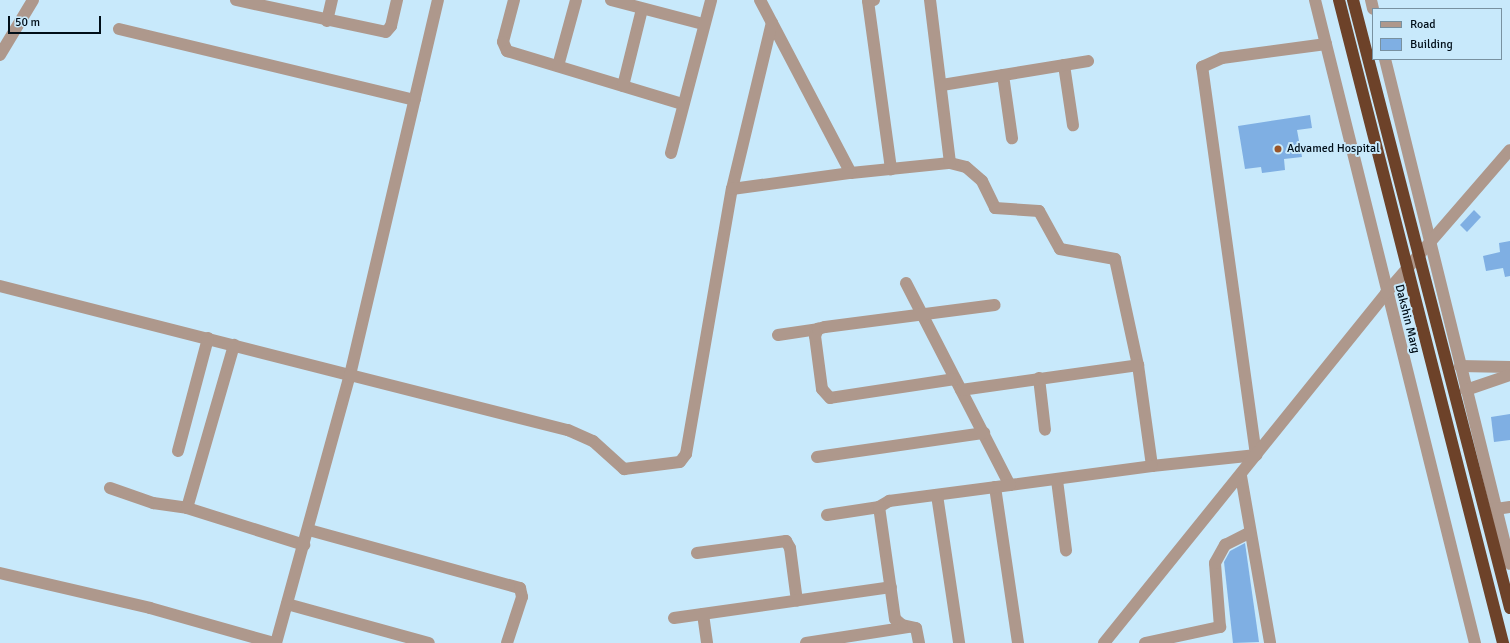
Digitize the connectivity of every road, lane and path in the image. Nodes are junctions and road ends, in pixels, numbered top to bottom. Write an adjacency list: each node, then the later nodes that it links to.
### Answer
1 (33, 0): 23 (street)
2 (236, 0): 16 (street)
3 (332, 0): 18 (street)
4 (397, 0): 18 (street)
5 (438, 0): 31 (street)
6 (514, 0): 27 (street)
7 (576, 0): 27 (street)
8 (611, 0): 17 (street)
9 (711, 0): 20 (street)
10 (760, 0): 19 (street)
11 (870, 0): 38 (street)
12 (930, 0): 29 (street)
13 (1315, 0): 22 (street, Dakshin Marg)
14 (1339, 0): 103 (highway, bridge)
15 (1353, 0): 87 (highway, bridge)
16 (259, 3): 18 (street)
17 (642, 10): 20 (street); 30 (street)
18 (327, 21)
19 (772, 22): 39 (street); 40 (street)
20 (703, 24): 32 (street)
21 (119, 29): 31 (street)
22 (1326, 44): 44 (street, Dakshin Marg); 63 (street)
23 (0, 55)
24 (1385, 60): 41 (street)
25 (1088, 61): 26 (street)
26 (1064, 65): 28 (street); 33 (street)
27 (558, 66): 30 (street)
28 (1003, 75): 29 (street); 34 (street)
29 (942, 85): 37 (street)
30 (623, 86): 32 (street)
31 (415, 100): 54 (street)
32 (683, 104): 36 (street)
33 (1072, 125)
34 (1012, 138)
35 (1510, 150): 41 (street)
36 (671, 153)
37 (950, 163): 38 (street); 51 (street)
38 (891, 169): 39 (street)
39 (851, 173): 40 (street)
40 (732, 189): 54 (street)
41 (1430, 246): 44 (street); 52 (street)
42 (906, 282): 46 (street)
43 (0, 286): 49 (street)
44 (1386, 293): 63 (street); 102 (street, Dakshin Marg)
45 (995, 305): 46 (street)
46 (923, 315): 47 (street); 57 (street)
47 (818, 329): 48 (street); 57 (street)
48 (778, 336)
49 (208, 338): 50 (street); 62 (street)
50 (234, 345): 54 (street); 74 (street)
51 (1138, 365): 56 (street); 65 (street)
52 (1460, 366): 53 (street); 59 (street)
53 (1510, 367)
54 (350, 375): 77 (street)
55 (1510, 375): 59 (street)
56 (1039, 378): 58 (street); 60 (street)
57 (955, 379): 58 (street)
58 (961, 390): 61 (street)
59 (1466, 390): 75 (street)
60 (1045, 430)
61 (984, 433): 64 (street); 68 (street)
62 (178, 451)
63 (1256, 454): 65 (street); 66 (street)
64 (817, 457)
65 (1152, 466): 67 (street)
66 (1241, 476): 78 (street); 99 (street)
67 (1057, 480): 68 (street); 80 (street)
68 (1010, 485): 69 (street)
69 (995, 487): 71 (street); 98 (street)
70 (110, 488): 74 (street)
71 (937, 495): 72 (street); 97 (street)
72 (879, 507): 76 (street); 84 (street)
73 (1510, 507): 75 (street)
74 (187, 508): 79 (street)
75 (1496, 509): 82 (street)
76 (827, 514)
77 (309, 530): 79 (street); 93 (street)
78 (1250, 532): 100 (street); 101 (street)
79 (304, 545): 86 (street)
80 (1066, 550)
81 (697, 553): 85 (street)
82 (1510, 564)
83 (0, 573): 91 (street)
84 (891, 587): 85 (street); 90 (street)
85 (797, 601): 88 (street)
86 (286, 604): 91 (street); 92 (street)
87 (1510, 608)
88 (703, 614): 89 (street); 94 (street)
89 (674, 618)
90 (913, 626): 95 (street); 96 (street)
91 (275, 643)
92 (429, 643)
93 (507, 643)
94 (707, 643)
95 (806, 643)
96 (919, 643)
97 (959, 643)
98 (1018, 643)
99 (1104, 643)
100 (1145, 643)
101 (1270, 643)
102 (1475, 643)
103 (1503, 643)

